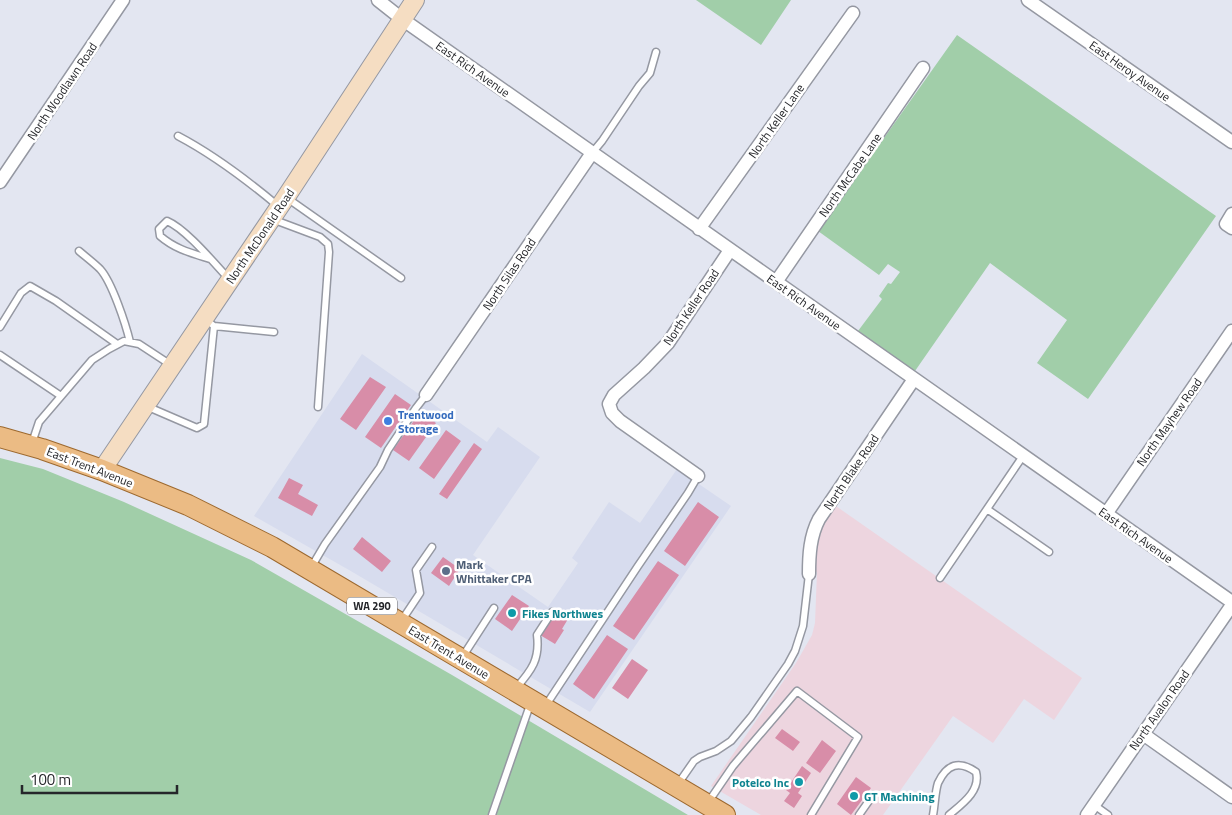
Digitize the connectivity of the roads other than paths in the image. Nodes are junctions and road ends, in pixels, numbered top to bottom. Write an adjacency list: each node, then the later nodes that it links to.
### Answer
1 (123, 0): 12 (street, North Woodlawn Road)
2 (378, 0): 6 (street, East Rich Avenue)
3 (416, 0): 6 (street, North McDonald Road)
4 (1028, 0): 10 (street, East Heroy Avenue)
5 (852, 13): 14 (street, North Keller Lane)
6 (402, 19): 11 (street, East Rich Avenue); 13 (street, North McDonald Road)
7 (656, 52): 11 (lane)
8 (923, 68): 20 (street, North McCabe Lane)
9 (178, 136): 13 (lane)
10 (1232, 142)
11 (592, 153): 14 (street, East Rich Avenue); 30 (street, North Silas Road)
12 (0, 182)
13 (279, 207): 18 (lane); 19 (street, North McDonald Road); 33 (lane)
14 (700, 229): 15 (street, East Rich Avenue)
15 (730, 250): 20 (street, East Rich Avenue); 38 (street, North Keller Road)
16 (79, 251): 25 (lane)
17 (210, 259): 17 (lane); 19 (lane)
18 (401, 278)
19 (230, 280): 21 (street, North McDonald Road)
20 (776, 282): 29 (street, East Rich Avenue)
21 (209, 322): 24 (lane); 28 (street, North McDonald Road); 32 (lane)
22 (0, 327): 26 (lane)
23 (1232, 331): 40 (street, North Mayhew Road)
24 (274, 332)
25 (130, 342): 26 (lane); 28 (lane)
26 (117, 344): 31 (lane)
27 (0, 355): 31 (lane)
28 (172, 366): 32 (street, North McDonald Road)
29 (914, 379): 36 (street, East Rich Avenue); 44 (street, North Blake Road)
30 (426, 395): 43 (lane)
31 (61, 396): 35 (lane)
32 (145, 406): 37 (street, North McDonald Road)
33 (318, 406)
34 (0, 438): 35 (main road, East Trent Avenue / WA 290)
35 (31, 446): 37 (main road, East Trent Avenue / WA 290)
36 (1023, 456): 39 (lane); 40 (street, East Rich Avenue)
37 (102, 470): 43 (main road, East Trent Avenue / WA 290)
38 (698, 476): 52 (lane)
39 (987, 509): 42 (lane); 45 (lane)
40 (1106, 514): 46 (street, East Rich Avenue)
41 (432, 547): 49 (lane)
42 (1049, 552)
43 (310, 569): 49 (main road, East Trent Avenue / WA 290)
44 (808, 574): 54 (lane)
45 (940, 578)
46 (1232, 603): 53 (street, North Avalon Road)
47 (494, 608): 50 (lane)
48 (552, 612): 51 (lane)
49 (400, 623): 50 (main road, East Trent Avenue / WA 290)
50 (460, 659): 51 (main road, East Trent Avenue / WA 290)
51 (514, 690): 52 (main road, East Trent Avenue / WA 290)
52 (538, 704): 54 (main road, East Trent Avenue / WA 290); 59 (lane)
53 (1143, 734): 56 (street); 58 (street, North Avalon Road)
54 (676, 787): 57 (main road, East Trent Avenue / WA 290)
55 (873, 796): 62 (lane)
56 (1232, 797)
57 (707, 805): 60 (main road, East Trent Avenue / WA 290); 61 (lane)
58 (1090, 810): 65 (lane)
59 (492, 815)
60 (725, 815)
61 (811, 815)
62 (859, 815)
63 (933, 815): 64 (lane)
64 (949, 815)
65 (1108, 815)

